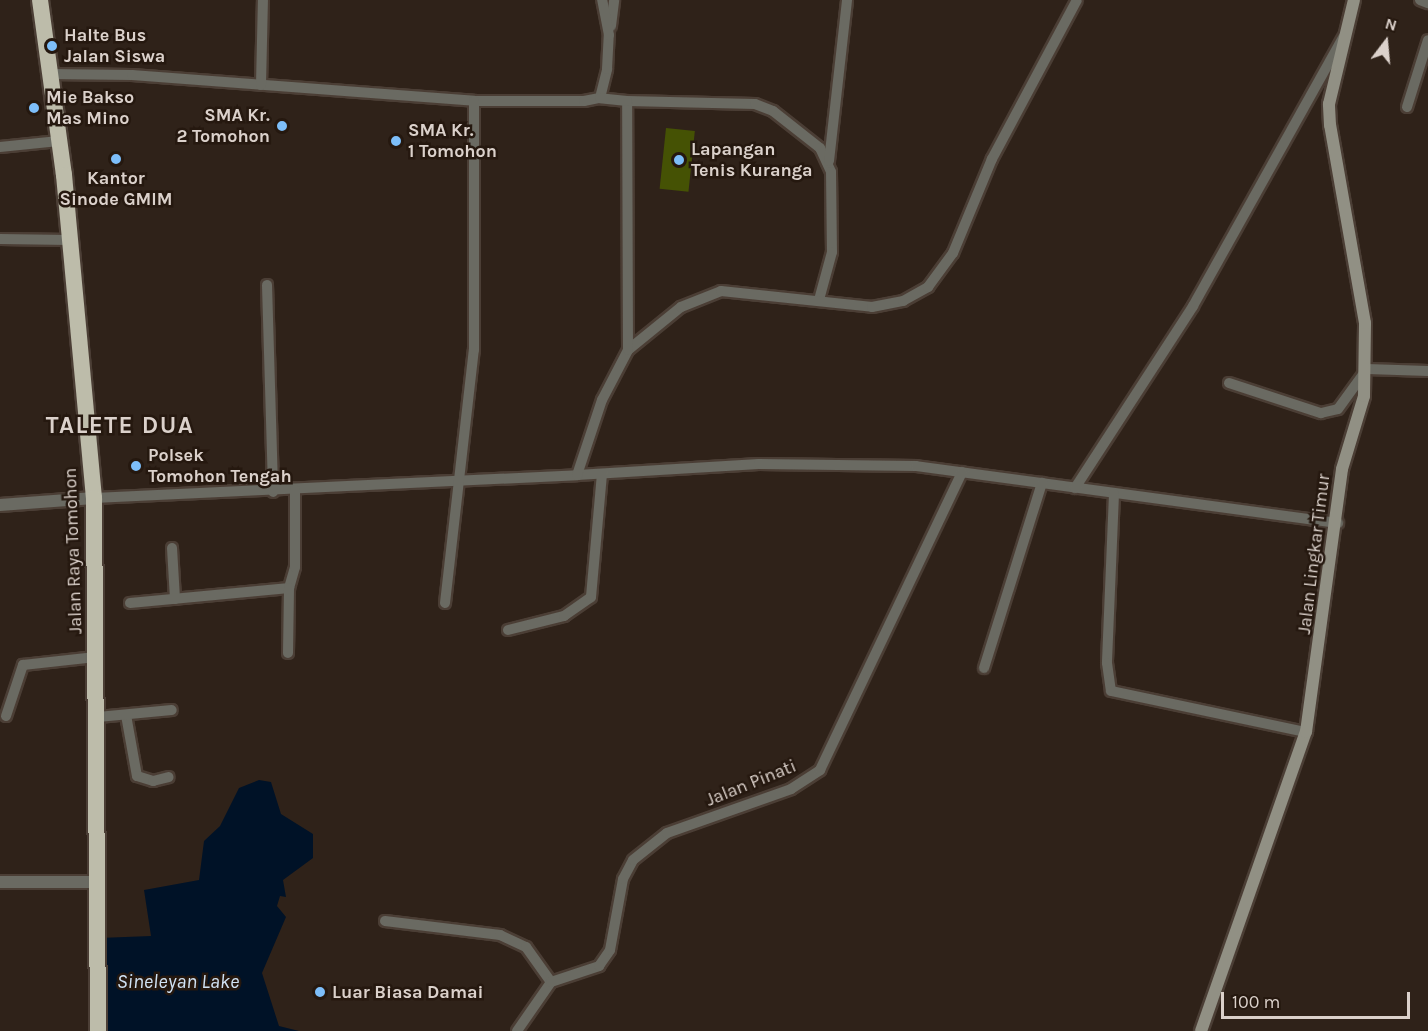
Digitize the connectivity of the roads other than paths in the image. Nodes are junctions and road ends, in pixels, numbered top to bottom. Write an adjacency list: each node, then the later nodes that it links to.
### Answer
1 (40, 0): 13 (highway, Jalan Raya Tomohon)
2 (263, 0): 14 (street)
3 (603, 0): 10 (street)
4 (614, 0): 10 (street)
5 (847, 0): 21 (street)
6 (1077, 0): 25 (street)
7 (1354, 0): 11 (main road, Jalan Lingkar Timur)
8 (1420, 0): 9 (street)
9 (1428, 3)
10 (609, 35): 15 (street)
11 (1345, 35): 27 (main road, Jalan Lingkar Timur); 35 (street)
12 (1428, 40): 18 (street)
13 (48, 74): 14 (street); 19 (highway, Jalan Raya Tomohon)
14 (261, 85): 16 (street)
15 (600, 98): 16 (street); 17 (street)
16 (474, 101): 33 (street)
17 (627, 101): 21 (street); 26 (street)
18 (1407, 107)
19 (58, 141): 20 (street); 23 (highway, Jalan Raya Tomohon)
20 (0, 147)
21 (829, 161): 25 (street)
22 (0, 239): 23 (street)
23 (69, 240): 39 (highway, Jalan Raya Tomohon)
24 (267, 285): 37 (street)
25 (819, 300): 26 (street)
26 (628, 350): 32 (street)
27 (1367, 369): 28 (street); 29 (street); 41 (main road, Jalan Lingkar Timur)
28 (1428, 371)
29 (1229, 383)
30 (962, 472): 31 (street); 34 (street); 60 (street, Jalan Pinati)
31 (602, 474): 32 (street); 47 (street)
32 (577, 475): 33 (street)
33 (456, 478): 36 (street); 46 (street)
34 (1042, 483): 35 (street); 50 (street)
35 (1075, 488): 38 (street)
36 (295, 490): 37 (street); 43 (street)
37 (273, 492): 39 (street)
38 (1114, 494): 41 (street); 55 (street)
39 (94, 498): 40 (street); 49 (highway, Jalan Raya Tomohon)
40 (0, 505)
41 (1338, 523): 55 (main road, Jalan Lingkar Timur)
42 (172, 548): 44 (street)
43 (289, 588): 44 (street); 48 (street)
44 (175, 599): 45 (street)
45 (130, 603)
46 (445, 603)
47 (508, 630)
48 (288, 653)
49 (96, 657): 53 (street); 54 (highway, Jalan Raya Tomohon)
50 (984, 668)
51 (172, 710): 52 (street)
52 (126, 715): 54 (street); 56 (street)
53 (6, 716)
54 (98, 717): 58 (highway, Jalan Raya Tomohon)
55 (1306, 732): 63 (main road, Jalan Lingkar Timur)
56 (169, 777)
57 (0, 882): 58 (street)
58 (99, 882): 61 (highway, Jalan Raya Tomohon)
59 (385, 921): 60 (street)
60 (551, 982): 62 (street)
61 (98, 1031)
62 (517, 1031)
63 (1202, 1031)

